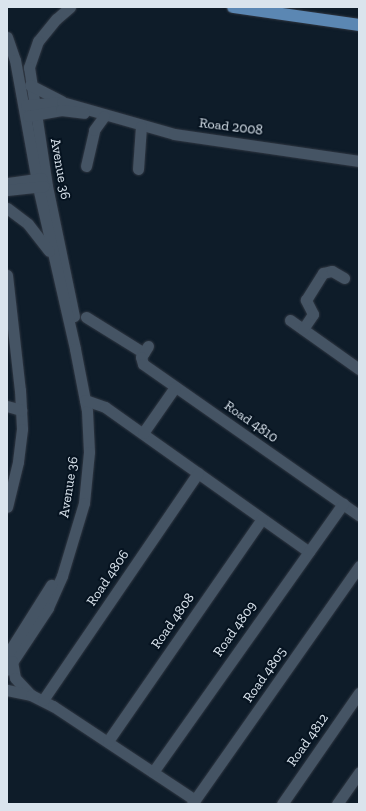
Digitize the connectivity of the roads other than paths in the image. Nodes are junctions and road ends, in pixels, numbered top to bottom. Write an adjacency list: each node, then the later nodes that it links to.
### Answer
1 (70, 7): 5 (street, Avenue 36)
2 (233, 7): 3 (main road)
3 (359, 25)
4 (7, 37): 7 (street, Avenue 36)
5 (30, 85): 6 (street); 7 (street, Avenue 36)
6 (62, 102): 7 (street, Road 2008); 8 (street, Road 2008)
7 (29, 110): 8 (street, Road 2008); 13 (street, Avenue 36)
8 (102, 115): 9 (street, Road 2008); 11 (street)
9 (141, 126): 10 (street, Road 2008); 12 (street)
10 (359, 161)
11 (86, 166)
12 (138, 169)
13 (42, 182): 14 (street); 15 (street); 17 (street, Avenue 36); 23 (street, Avenue 36)
14 (7, 183)
15 (7, 190)
16 (7, 208): 17 (street)
17 (54, 258): 23 (street, Avenue 36)
18 (7, 275): 28 (street)
19 (344, 278): 22 (street)
20 (86, 317): 25 (street, Road 4810)
21 (290, 320): 22 (street)
22 (303, 329): 24 (street)
23 (75, 349): 26 (street, Avenue 36)
24 (359, 369)
25 (175, 387): 29 (street); 31 (street, Road 4810)
26 (85, 400): 29 (street); 37 (street, Avenue 36)
27 (7, 406): 28 (street)
28 (21, 410): 32 (street)
29 (143, 433): 30 (street)
30 (198, 473): 34 (street); 42 (street, Road 4806)
31 (343, 504): 33 (street, Road 4810); 35 (street, Road 4809)
32 (7, 507)
33 (359, 515)
34 (262, 519): 35 (street); 43 (street, Road 4808)
35 (309, 552): 44 (street, Road 4809)
36 (359, 566): 46 (street, Road 4805)
37 (9, 662): 40 (street)
38 (7, 690): 40 (street, Road 4805)
39 (359, 693): 47 (street, Road 4812)
40 (31, 695): 41 (street, Road 4805); 42 (street, Road 4805)
41 (7, 698)
42 (43, 700): 43 (street, Road 4805)
43 (108, 741): 44 (street, Road 4805)
44 (152, 772): 46 (street, Road 4805)
45 (359, 772): 48 (street)
46 (193, 802)
47 (282, 804)
48 (337, 804)

